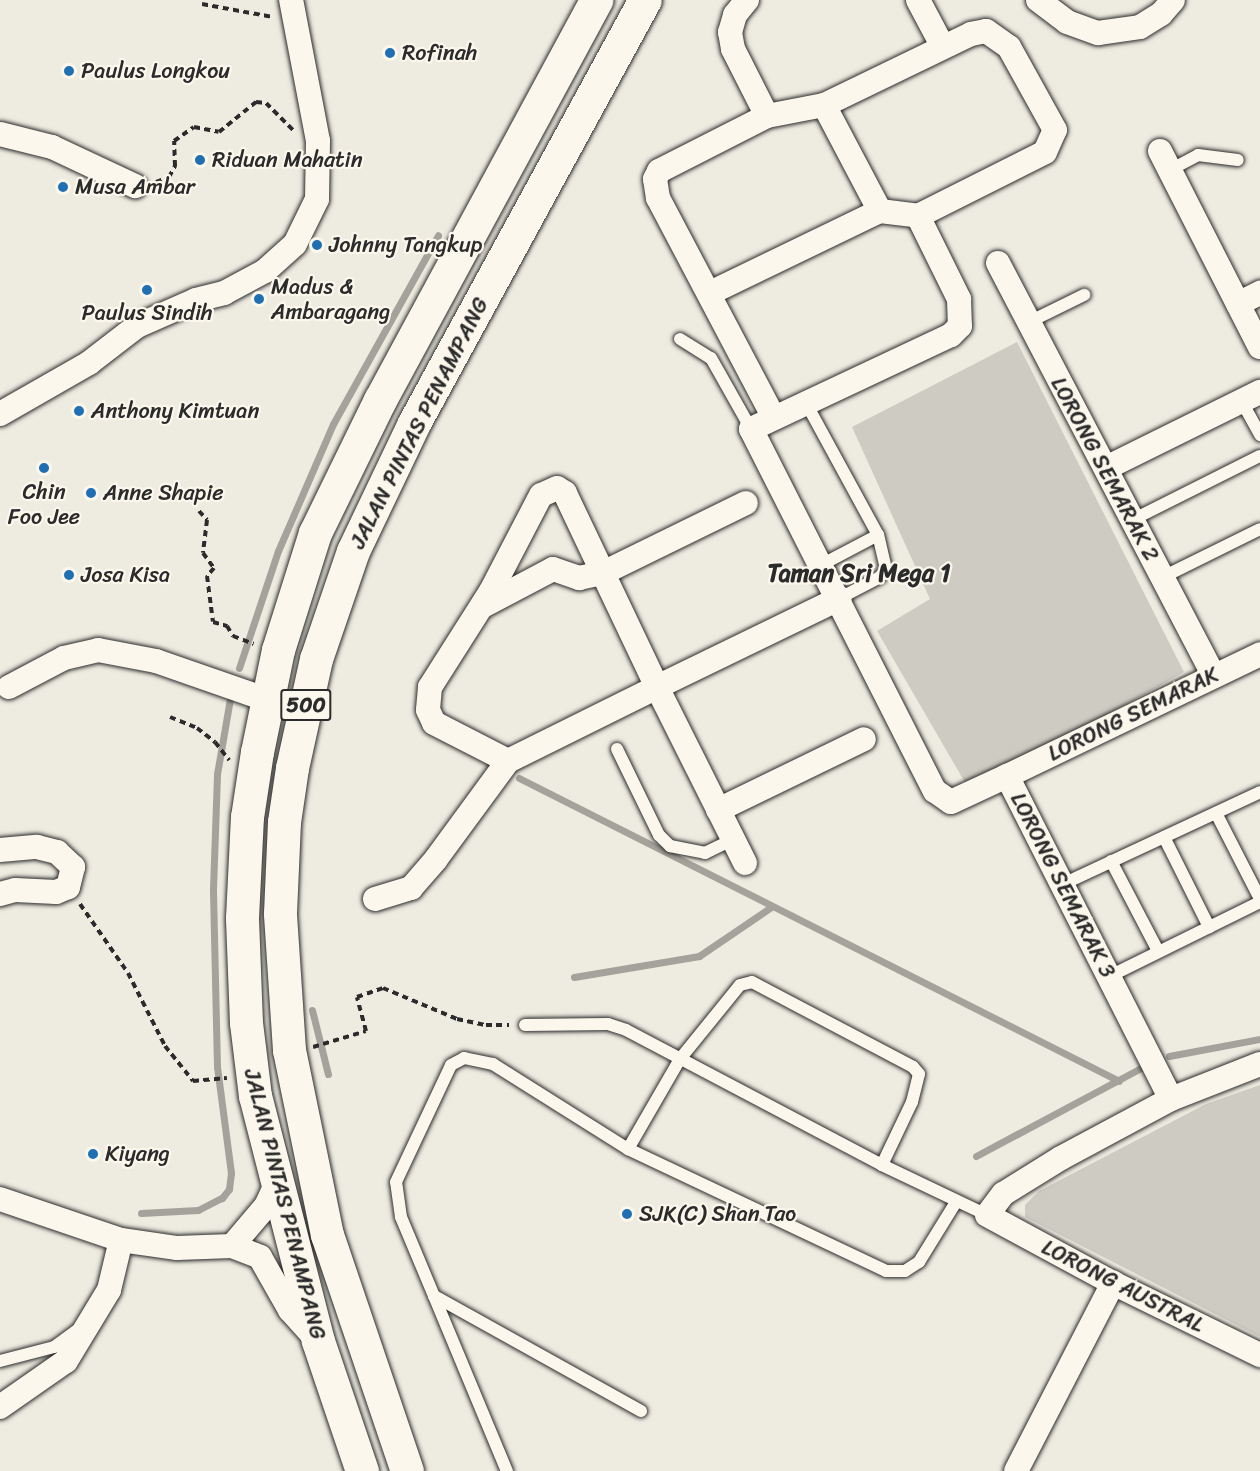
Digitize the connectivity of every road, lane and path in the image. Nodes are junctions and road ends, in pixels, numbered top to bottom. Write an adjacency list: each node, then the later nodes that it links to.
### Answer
1 (291, 0): 9 (street)
2 (596, 0): 11 (main road, JALAN PINTAS PENAMPANG / 500)
3 (645, 0): 12 (main road, JALAN PINTAS PENAMPANG / 500)
4 (747, 0): 14 (street)
5 (918, 0): 10 (street)
6 (1038, 0): 7 (street)
7 (1173, 0)
8 (202, 4): 9 (path)
9 (294, 32): 32 (street)
10 (943, 47): 13 (street); 21 (street)
11 (549, 86): 12 (main road); 53 (main road, JALAN PINTAS PENAMPANG / 500)
12 (588, 105): 99 (main road, JALAN PINTAS PENAMPANG / 500)
13 (824, 105): 14 (street); 20 (street)
14 (767, 116): 23 (street)
15 (295, 133): 19 (path)
16 (0, 134): 19 (street)
17 (1165, 160): 18 (lane); 26 (street)
18 (1238, 160)
19 (135, 186)
20 (880, 211): 21 (street); 23 (street)
21 (918, 216): 31 (street)
22 (998, 264): 27 (street, LORONG SEMARAK 2)
23 (710, 293): 33 (street)
24 (1260, 293): 26 (street)
25 (1084, 295): 27 (lane)
26 (1238, 304): 29 (street)
27 (1027, 323): 37 (street, LORONG SEMARAK 2)
28 (680, 339): 34 (lane)
29 (1260, 347)
30 (1251, 397): 35 (lane); 37 (street)
31 (806, 403): 33 (street); 42 (lane)
32 (0, 414)
33 (774, 418): 34 (street)
34 (751, 429): 43 (street)
35 (1260, 435)
36 (1260, 456): 40 (lane)
37 (1106, 468): 40 (street, LORONG SEMARAK 2)
38 (746, 503): 44 (street)
39 (199, 511): 48 (path)
40 (1132, 520): 45 (street, LORONG SEMARAK 2)
41 (1260, 529): 45 (lane)
42 (878, 535): 43 (lane); 46 (lane)
43 (823, 564): 46 (street)
44 (603, 573): 47 (street); 47 (street); 52 (street)
45 (1163, 577): 50 (street, LORONG SEMARAK 2)
46 (840, 598): 52 (street); 59 (street, LORONG SEMARAK 3)
47 (481, 607): 58 (street)
48 (251, 643)
49 (1260, 654): 50 (street, LORONG SEMARAK)
50 (1213, 674): 59 (street, LORONG SEMARAK)
51 (9, 687): 53 (street)
52 (657, 687): 58 (street); 61 (street)
53 (268, 700): 80 (main road, JALAN PINTAS PENAMPANG / 500)
54 (170, 717): 57 (path)
55 (864, 739): 61 (street)
56 (617, 749): 64 (lane)
57 (226, 755)
58 (508, 761): 71 (street)
59 (1007, 776): 68 (street, LORONG SEMARAK 3)
60 (1260, 792): 62 (lane)
61 (718, 810): 64 (street)
62 (1216, 813): 63 (lane); 72 (lane)
63 (1164, 837): 66 (lane); 73 (lane)
64 (732, 840): 67 (street)
65 (0, 850): 69 (street)
66 (1111, 861): 68 (lane); 74 (lane)
67 (745, 863)
68 (1061, 885): 75 (street, LORONG SEMARAK 3)
69 (68, 887): 70 (street); 80 (path)
70 (0, 894)
71 (375, 899)
72 (1260, 900): 73 (lane)
73 (1209, 927): 74 (lane)
74 (1158, 951): 75 (lane)
75 (1110, 976): 81 (street, LORONG SEMARAK 3)
76 (525, 1024): 77 (path); 78 (lane)
77 (319, 1046)
78 (680, 1059): 82 (lane); 83 (lane); 83 (lane)
79 (1260, 1064): 81 (street)
80 (252, 1074): 84 (main road, JALAN PINTAS PENAMPANG / 500)
81 (1171, 1099): 87 (street)
82 (628, 1149): 86 (lane); 91 (lane)
83 (882, 1165): 86 (lane)
84 (277, 1182): 89 (street); 93 (main road, JALAN PINTAS PENAMPANG / 500)
85 (0, 1199): 88 (street)
86 (956, 1202): 87 (lane)
87 (987, 1215): 90 (street, LORONG AUSTRAL)
88 (121, 1240): 89 (street); 92 (street)
89 (232, 1246): 93 (street)
90 (1113, 1283): 94 (street, LORONG AUSTRAL); 101 (street)
91 (434, 1296): 97 (lane); 100 (lane)
92 (96, 1314): 95 (lane); 96 (street)
93 (318, 1341): 98 (main road, JALAN PINTAS PENAMPANG / 500)
94 (1260, 1354)
95 (0, 1361)
96 (0, 1407)
97 (641, 1411)
98 (362, 1471)
99 (406, 1471)
100 (507, 1471)
101 (1016, 1471)

